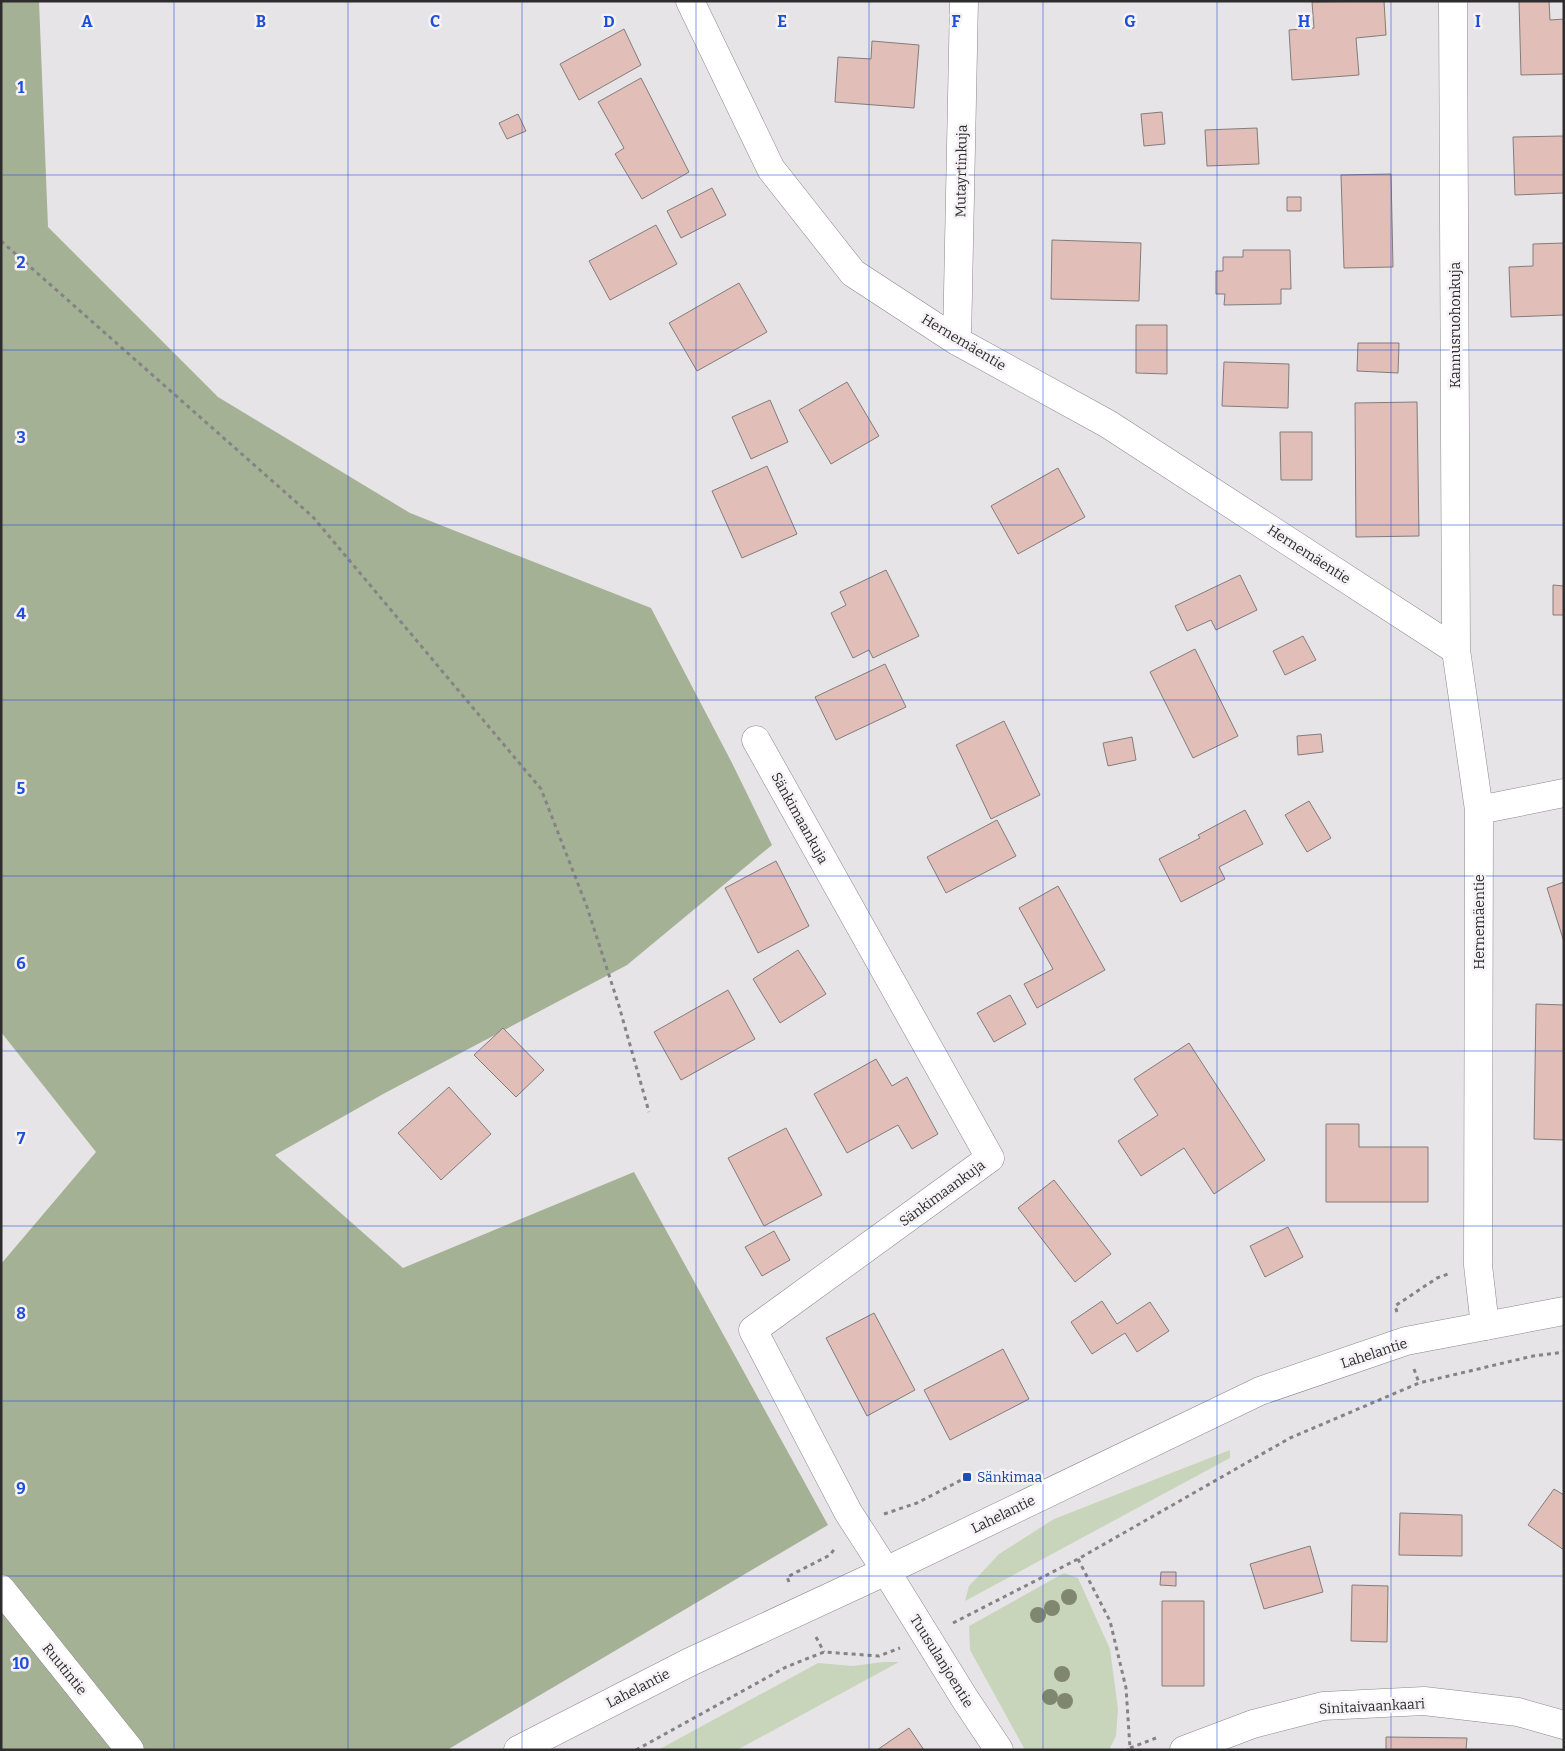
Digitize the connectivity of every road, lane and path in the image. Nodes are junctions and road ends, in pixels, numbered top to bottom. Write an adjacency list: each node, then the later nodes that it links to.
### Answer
1 (690, 1): 5 (street, Hernemäentie)
2 (964, 1): 5 (street, Mutayrtinkuja)
3 (1453, 1): 6 (street, Kannusruohonkuja)
4 (1, 241): 10 (path)
5 (958, 341): 6 (street, Hernemäentie)
6 (1456, 650): 9 (street, Hernemäentie)
7 (756, 740): 15 (street, Sänkimaankuja)
8 (1564, 793): 9 (street)
9 (1479, 810): 12 (street, Hernemäentie)
10 (650, 1112)
11 (1564, 1311): 12 (street, Lahelantie)
12 (1485, 1326): 15 (street, Lahelantie)
13 (1564, 1352): 14 (path)
14 (1078, 1559): 17 (path); 23 (path)
15 (886, 1571): 17 (street, Tuusulanjoentie); 20 (street, Lahelantie)
16 (1, 1589): 19 (street, Ruutintie)
17 (927, 1635): 21 (path); 22 (street, Tuusulanjoentie)
18 (1564, 1725): 24 (street, Sinitaivaankaari)
19 (130, 1750)
20 (518, 1750)
21 (636, 1750)
22 (999, 1750)
23 (1128, 1750)
24 (1184, 1750)

